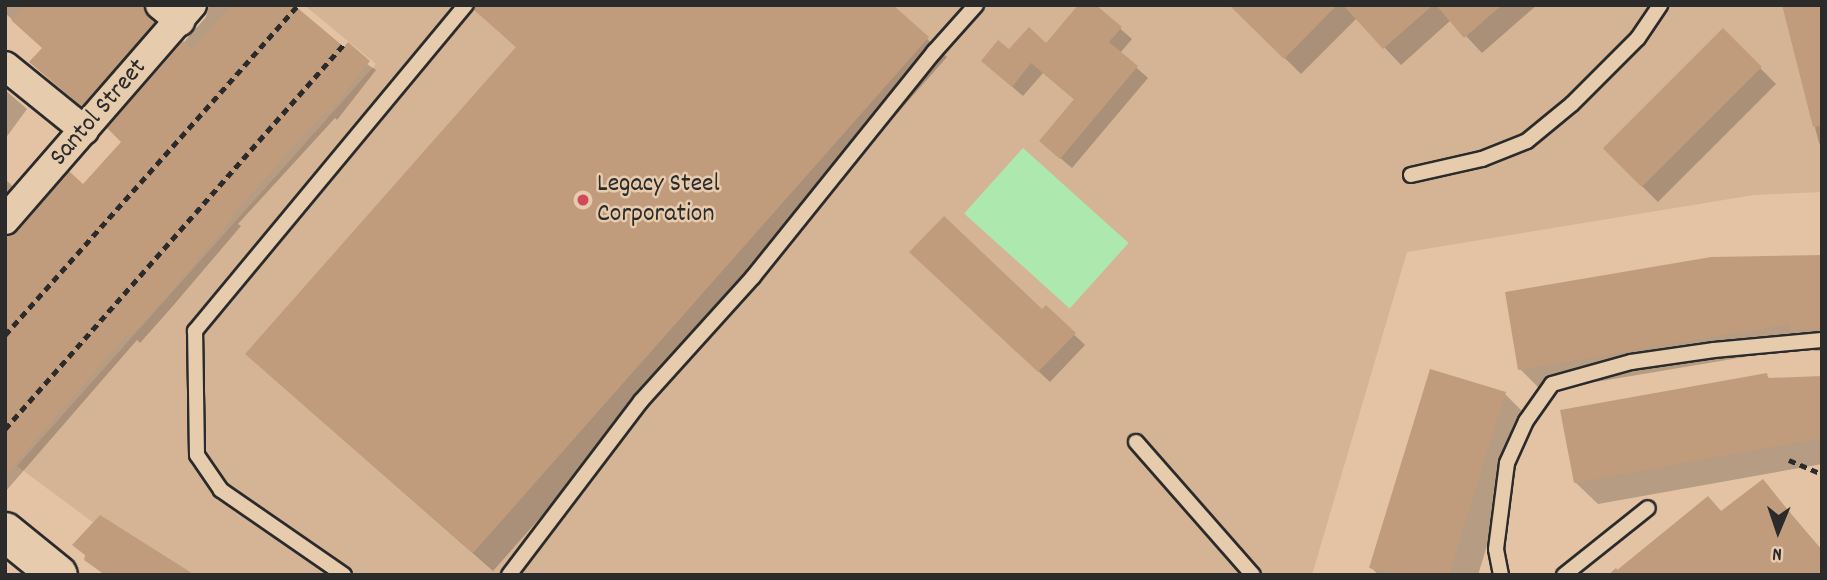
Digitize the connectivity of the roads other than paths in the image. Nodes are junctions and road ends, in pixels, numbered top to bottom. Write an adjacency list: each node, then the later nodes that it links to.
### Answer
1 (466, 5): 14 (lane)
2 (976, 5): 15 (lane)
3 (1660, 5): 7 (lane)
4 (177, 10): 6 (street, Santol Street)
5 (5, 66): 6 (street)
6 (84, 130): 8 (street, Santol Street)
7 (1411, 175)
8 (5, 220)
9 (1822, 340): 17 (lane)
10 (1136, 442): 16 (lane)
11 (1648, 508): 18 (lane)
12 (5, 532): 13 (main road)
13 (58, 575)
14 (344, 575)
15 (509, 575)
16 (1253, 575)
17 (1501, 575)
18 (1564, 575)

